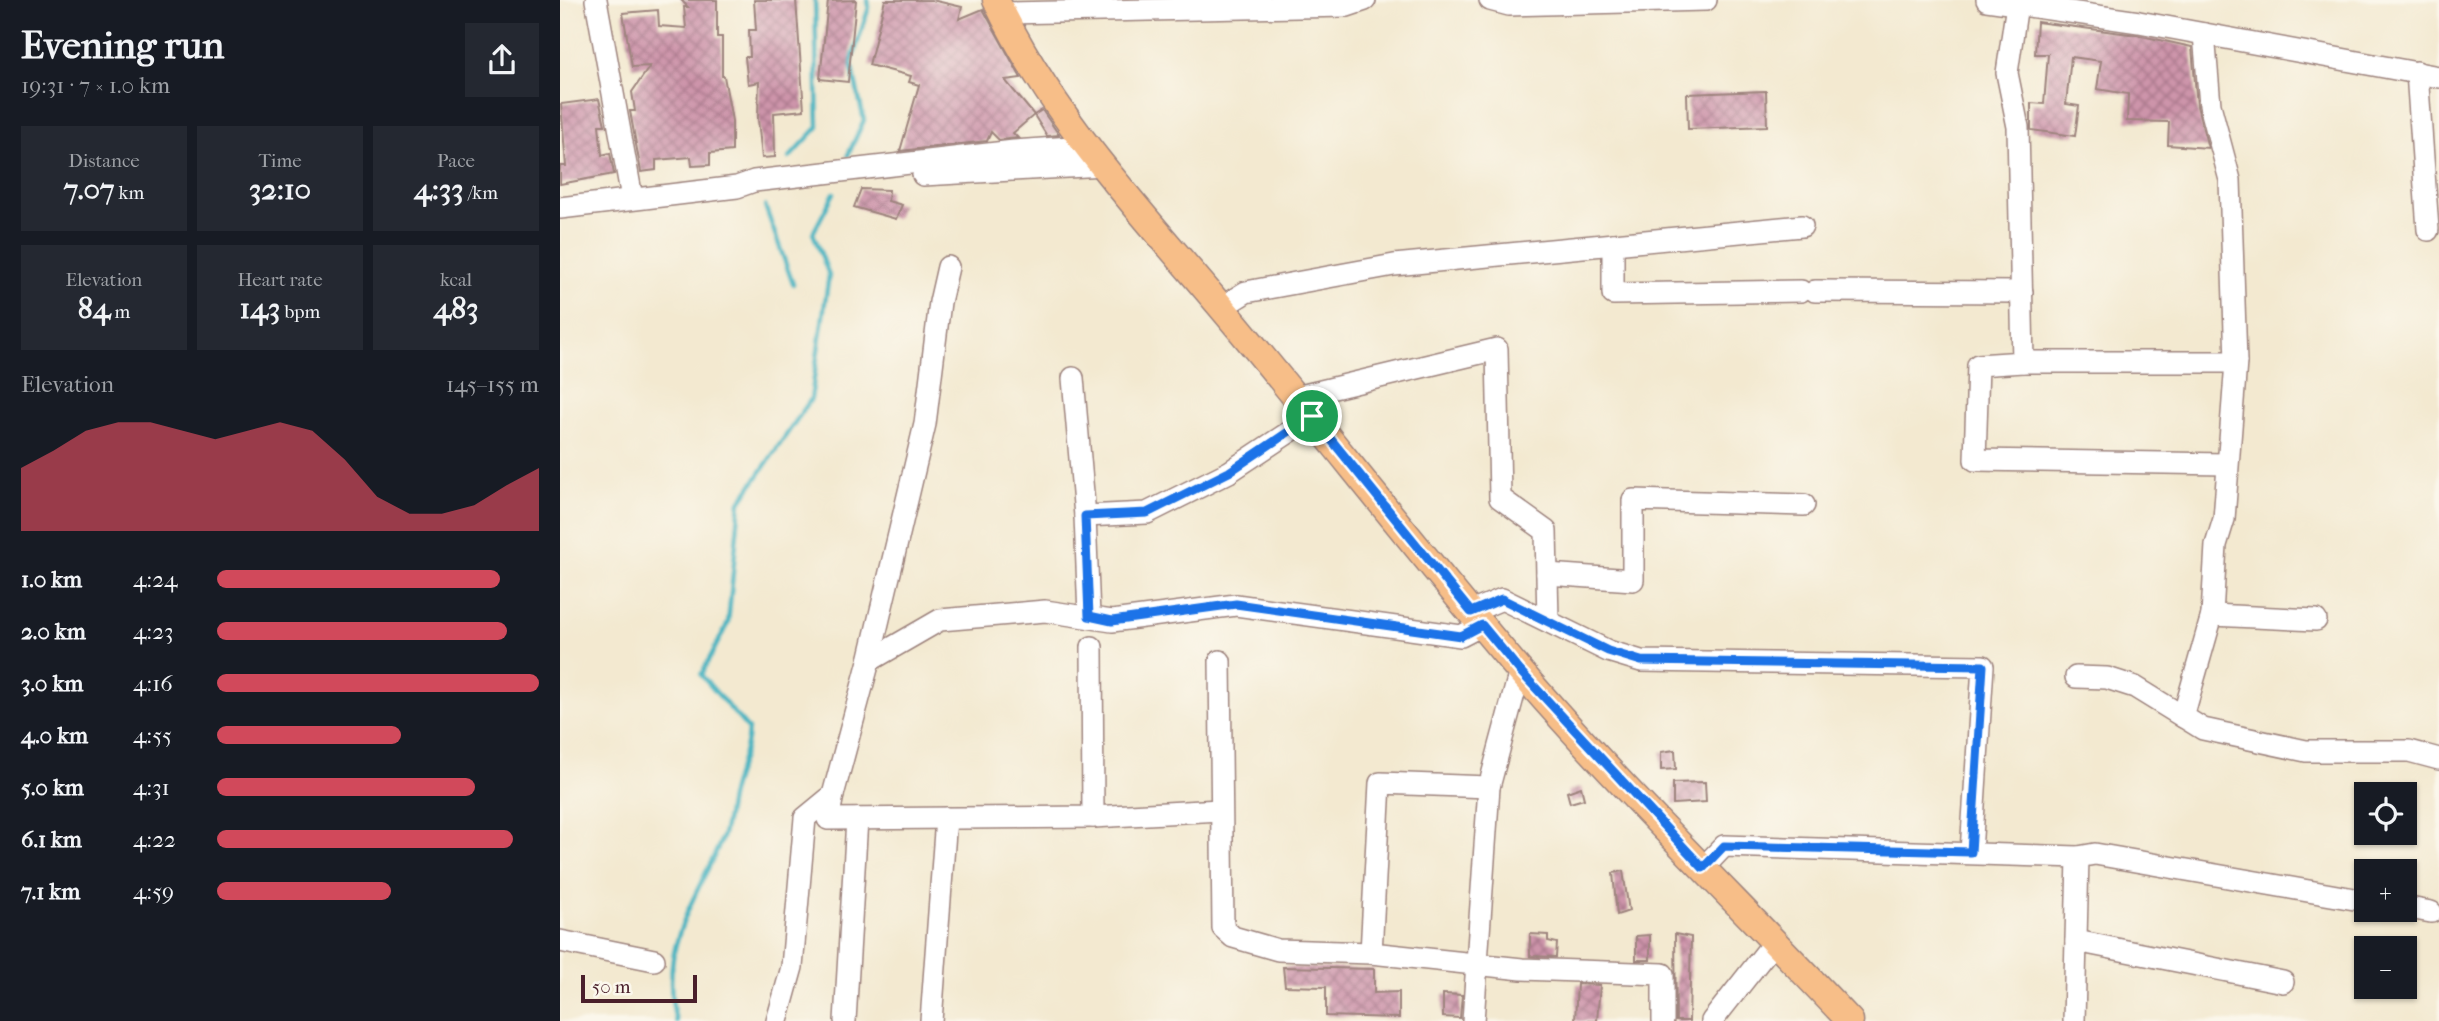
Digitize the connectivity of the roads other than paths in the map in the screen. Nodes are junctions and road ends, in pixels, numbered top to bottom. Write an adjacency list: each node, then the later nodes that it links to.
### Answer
1 (596, 0): 14 (street)
2 (1365, 0): 7 (street)
3 (1490, 0): 4 (street)
4 (1706, 0)
5 (1987, 0): 6 (street)
6 (2017, 4): 8 (street); 20 (street)
7 (999, 7): 11 (main road)
8 (2204, 34): 9 (street); 23 (street)
9 (2417, 72): 10 (street); 17 (street)
10 (2439, 78)
11 (1085, 146): 12 (main road); 13 (street)
12 (1104, 165): 13 (street); 21 (main road)
13 (737, 187): 14 (street)
14 (632, 198): 15 (street)
15 (560, 208)
16 (1802, 226): 18 (street)
17 (2428, 230)
18 (1613, 244): 20 (street); 21 (street)
19 (948, 267): 36 (street)
20 (2022, 292): 22 (street)
21 (1222, 307): 25 (main road)
22 (2023, 362): 23 (street); 26 (street)
23 (2236, 362): 26 (street)
24 (1073, 378): 28 (street)
25 (1304, 407): 28 (street); 29 (street); 32 (main road)
26 (2226, 464): 30 (street)
27 (1804, 505): 29 (street)
28 (1085, 516): 31 (street)
29 (1547, 575): 34 (street)
30 (2212, 615): 33 (street); 40 (street)
31 (1089, 616): 32 (street); 36 (street)
32 (1476, 618): 34 (street); 38 (main road)
33 (2316, 620)
34 (1548, 621): 48 (street)
35 (1092, 647): 45 (street)
36 (869, 661): 43 (street)
37 (1220, 661): 44 (street)
38 (1520, 671): 42 (street); 50 (main road)
39 (2076, 677): 40 (street)
40 (2183, 717): 41 (street)
41 (2439, 759)
42 (1489, 787): 57 (street); 59 (street)
43 (833, 794): 47 (street); 61 (street)
44 (1220, 810): 45 (street); 57 (street)
45 (1093, 817): 46 (street)
46 (946, 818): 47 (street); 63 (street)
47 (857, 819): 62 (street)
48 (1971, 852): 49 (street); 50 (street)
49 (2078, 857): 51 (street); 56 (street)
50 (1703, 868): 55 (main road)
51 (2354, 899)
52 (2417, 910): 53 (street)
53 (2431, 912)
54 (560, 941): 58 (street)
55 (1775, 941): 66 (street); 67 (main road)
56 (2076, 942): 60 (street); 68 (street)
57 (1371, 953): 59 (street)
58 (654, 960)
59 (1476, 964): 64 (street); 65 (street)
60 (2283, 982)
61 (777, 1021)
62 (845, 1021)
63 (932, 1021)
64 (1473, 1021)
65 (1663, 1021)
66 (1712, 1021)
67 (1850, 1021)
68 (2074, 1021)

